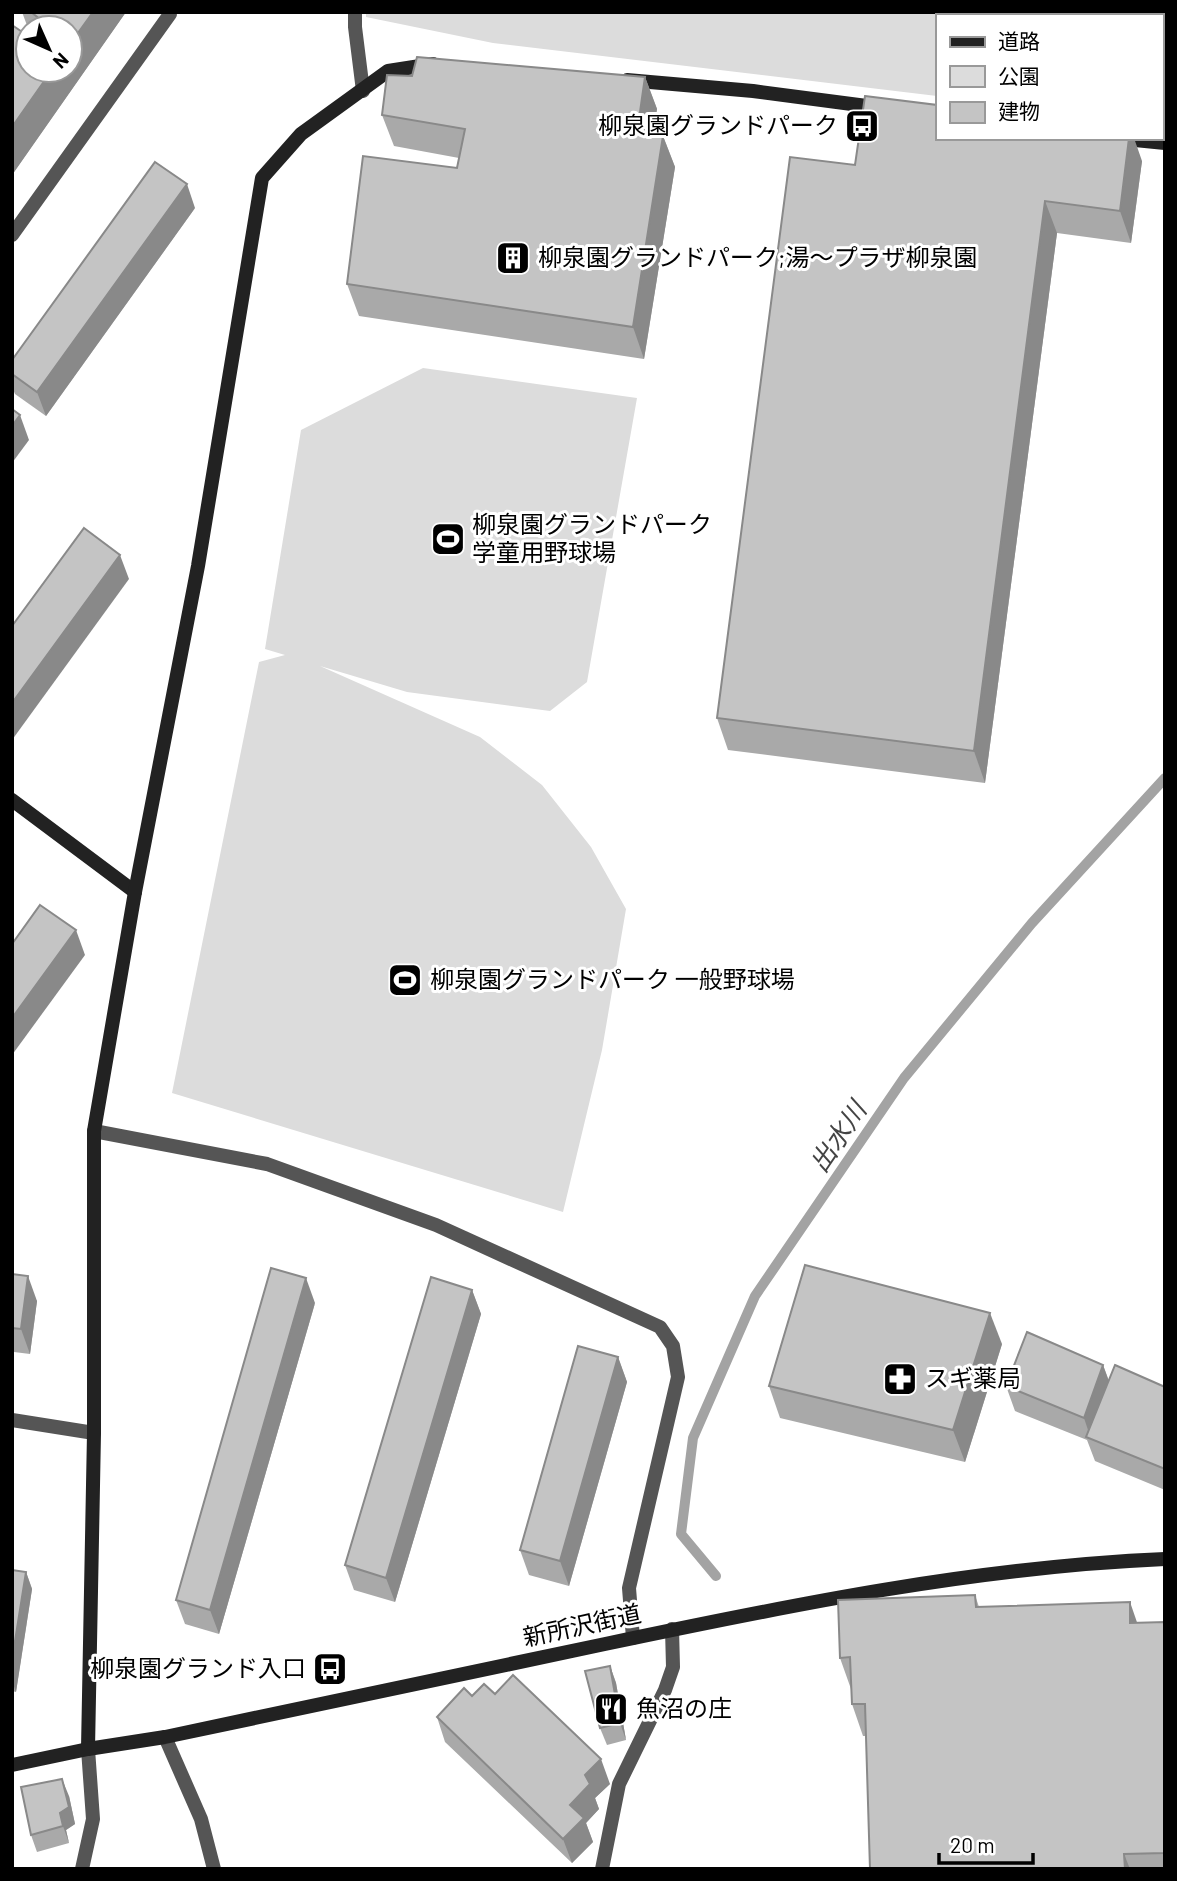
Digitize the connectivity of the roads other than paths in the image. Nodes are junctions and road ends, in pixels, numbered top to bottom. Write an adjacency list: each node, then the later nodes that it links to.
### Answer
1 (168, 12): 9 (street)
2 (355, 12): 5 (street)
3 (450, 64): 5 (street)
4 (617, 79): 6 (street)
5 (363, 90): 11 (street)
6 (898, 110)
7 (1135, 140): 8 (street)
8 (1165, 143)
9 (12, 235)
10 (12, 800): 11 (street)
11 (135, 892): 12 (street)
12 (94, 1131): 14 (street); 17 (street)
13 (12, 1420): 14 (street)
14 (94, 1433): 19 (street)
15 (1165, 1559): 16 (street, 新所沢街道)
16 (672, 1629): 17 (street, 新所沢街道); 23 (street)
17 (633, 1638): 18 (street, 新所沢街道)
18 (165, 1737): 19 (street, 新所沢街道); 22 (street)
19 (88, 1749): 20 (street, 新所沢街道); 21 (street)
20 (12, 1765)
21 (82, 1869)
22 (214, 1869)
23 (602, 1869)

